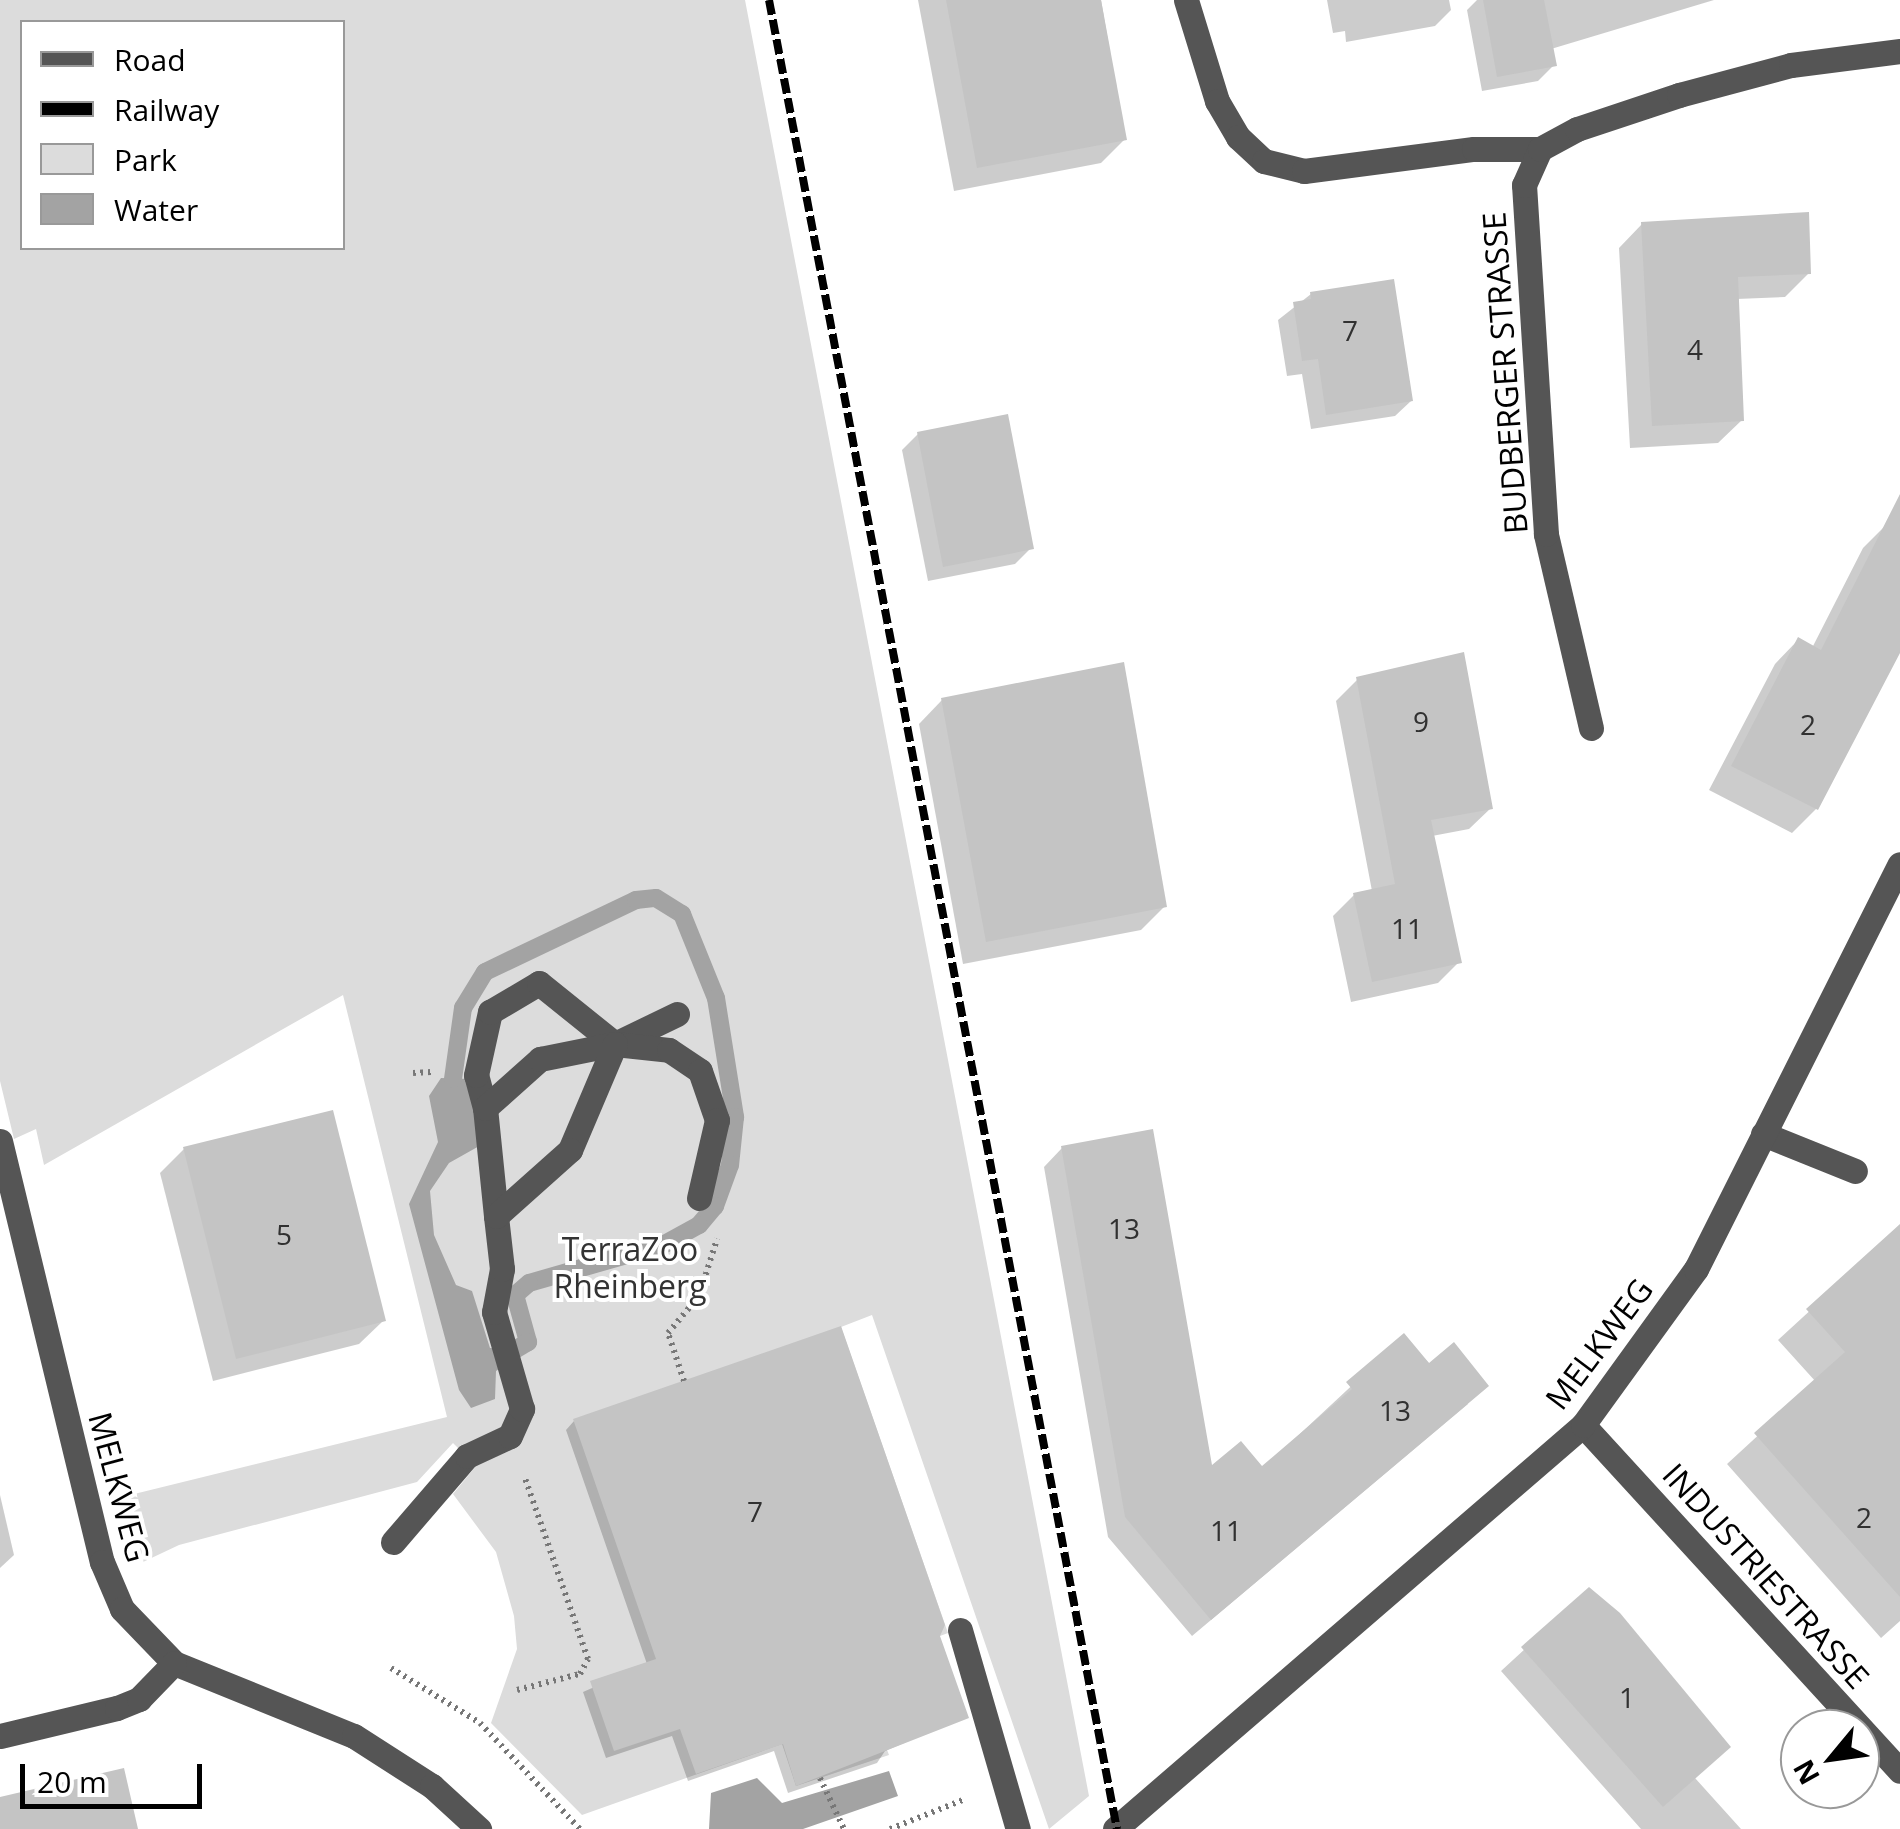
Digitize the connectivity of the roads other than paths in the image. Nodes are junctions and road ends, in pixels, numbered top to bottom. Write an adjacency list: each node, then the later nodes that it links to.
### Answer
1 (1186, 0): 3 (street)
2 (1900, 51): 3 (street)
3 (1540, 149): 4 (street, BUDBERGER STRASSE)
4 (1591, 728)
5 (1900, 864): 9 (street, MELKWEG)
6 (677, 1014): 7 (street)
7 (615, 1044): 8 (street); 8 (street); 13 (street); 14 (street)
8 (485, 1108): 14 (street)
9 (1764, 1134): 11 (street); 15 (street, MELKWEG)
10 (0, 1141): 12 (street, MELKWEG)
11 (1855, 1171)
12 (5, 1182): 18 (street, MELKWEG)
13 (700, 1198)
14 (496, 1216): 16 (street)
15 (1584, 1425): 20 (street, INDUSTRIESTRASSE); 23 (street, MELKWEG)
16 (394, 1542)
17 (960, 1630): 22 (street)
18 (174, 1663): 19 (street); 21 (street, MELKWEG)
19 (0, 1736)
20 (1900, 1771)
21 (479, 1829)
22 (1018, 1829)
23 (1114, 1829)

